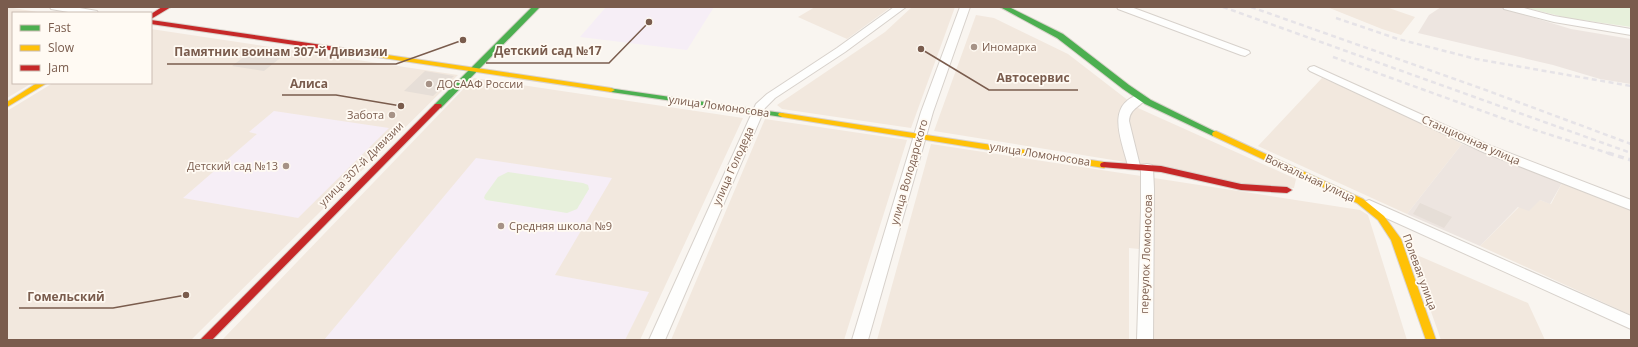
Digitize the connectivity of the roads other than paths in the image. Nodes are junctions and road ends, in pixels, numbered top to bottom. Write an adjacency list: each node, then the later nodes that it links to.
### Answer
1 (55, 7): 9 (street)
2 (167, 7): 10 (street)
3 (536, 7): 14 (street, улица 307-й Дивизии)
4 (901, 7): 19 (street, улица Голодеда)
5 (965, 7): 20 (street, улица Володарского)
6 (1004, 7): 17 (street, Вокзальная улица)
7 (1122, 7): 13 (street)
8 (1508, 7): 12 (street)
9 (87, 12)
10 (152, 16)
11 (152, 22): 14 (street, улица Ломоносова)
12 (1631, 32)
13 (1245, 53)
14 (473, 69): 19 (street, улица Ломоносова); 28 (street, улица 307-й Дивизии)
15 (1314, 69): 24 (street, Станционная улица)
16 (41, 84): 18 (street)
17 (1141, 98): 21 (street, переулок Ломоносова); 23 (street, Вокзальная улица)
18 (7, 105)
19 (758, 111): 20 (street, улица Ломоносова); 29 (street, улица Голодеда)
20 (920, 135): 21 (street, улица Ломоносова); 30 (street, улица Володарского)
21 (1140, 167): 22 (street, улица Ломоносова); 31 (street, переулок Ломоносова)
22 (1287, 190)
23 (1360, 201): 25 (street, Вокзальная улица); 26 (street, Полевая улица)
24 (1631, 206)
25 (1422, 229): 26 (street); 27 (street, Вокзальная улица)
26 (1396, 240): 32 (street, Полевая улица)
27 (1631, 323)
28 (205, 340)
29 (657, 340)
30 (860, 340)
31 (1144, 340)
32 (1431, 340)

